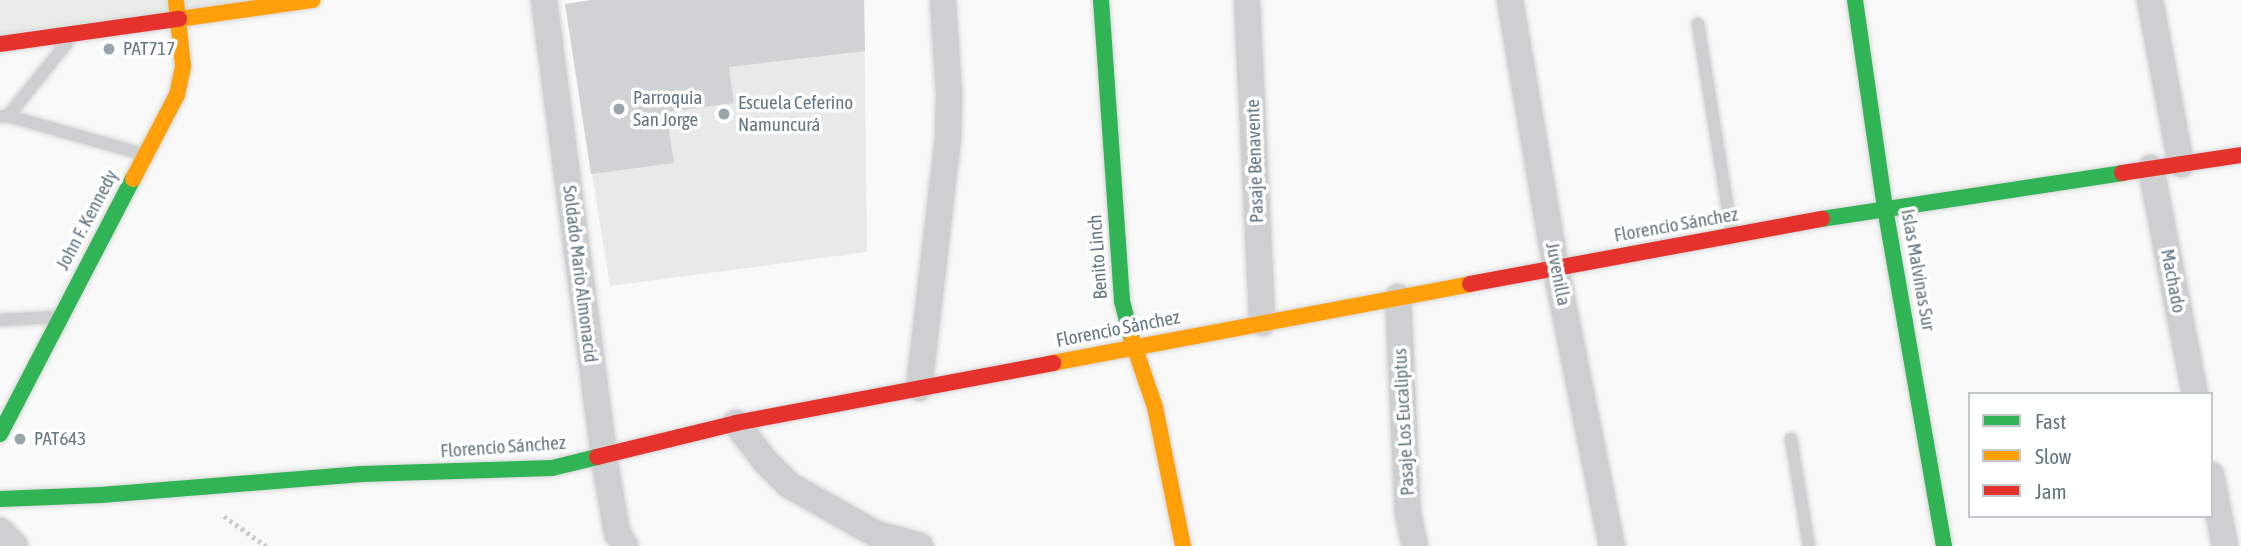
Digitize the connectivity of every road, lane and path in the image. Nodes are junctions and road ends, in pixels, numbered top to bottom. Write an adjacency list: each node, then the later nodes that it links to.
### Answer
1 (177, 0): 10 (street, John F. Kennedy)
2 (313, 0): 10 (street)
3 (544, 0): 32 (street, Soldado Mario Almonacid)
4 (943, 0): 27 (street)
5 (1101, 0): 26 (street, Benito Linch)
6 (1247, 0): 25 (street, Pasaje Benavente)
7 (1510, 0): 21 (street, Juvenilla)
8 (2150, 0): 17 (street)
9 (1863, 1): 19 (street, Islas Malvinas Sur)
10 (179, 19): 12 (street); 15 (street, John F. Kennedy)
11 (1698, 24): 20 (lane)
12 (74, 33): 13 (street); 14 (lane)
13 (0, 44)
14 (4, 116): 15 (lane)
15 (145, 155): 23 (street, John F. Kennedy)
16 (2241, 155): 17 (street, Florencio Sánchez)
17 (2181, 164): 18 (street, Florencio Sánchez)
18 (2151, 169): 19 (street, Florencio Sánchez); 28 (street, Machado)
19 (1885, 208): 20 (street, Florencio Sánchez); 44 (street, Islas Malvinas Sur)
20 (1732, 236): 21 (street, Florencio Sánchez)
21 (1556, 268): 22 (street, Florencio Sánchez); 42 (street, Juvenilla)
22 (1398, 297): 25 (street, Florencio Sánchez); 41 (street, Pasaje Los Eucaliptus)
23 (60, 317): 24 (lane); 30 (street, John F. Kennedy)
24 (0, 320)
25 (1262, 323): 26 (street, Florencio Sánchez)
26 (1135, 347): 27 (street, Florencio Sánchez); 40 (street, Benito Linch)
27 (919, 388): 29 (street, Florencio Sánchez)
28 (2195, 392)
29 (736, 423): 32 (street, Florencio Sánchez); 36 (street)
30 (0, 434)
31 (1791, 439): 43 (lane)
32 (604, 457): 34 (street, Florencio Sánchez); 38 (street, Soldado Mario Almonacid)
33 (2213, 485): 45 (street)
34 (0, 499)
35 (0, 531): 37 (street)
36 (882, 540): 39 (street)
37 (15, 546)
38 (625, 546)
39 (919, 546)
40 (1183, 546)
41 (1415, 546)
42 (1612, 546)
43 (1809, 546)
44 (1944, 546)
45 (2225, 546)

